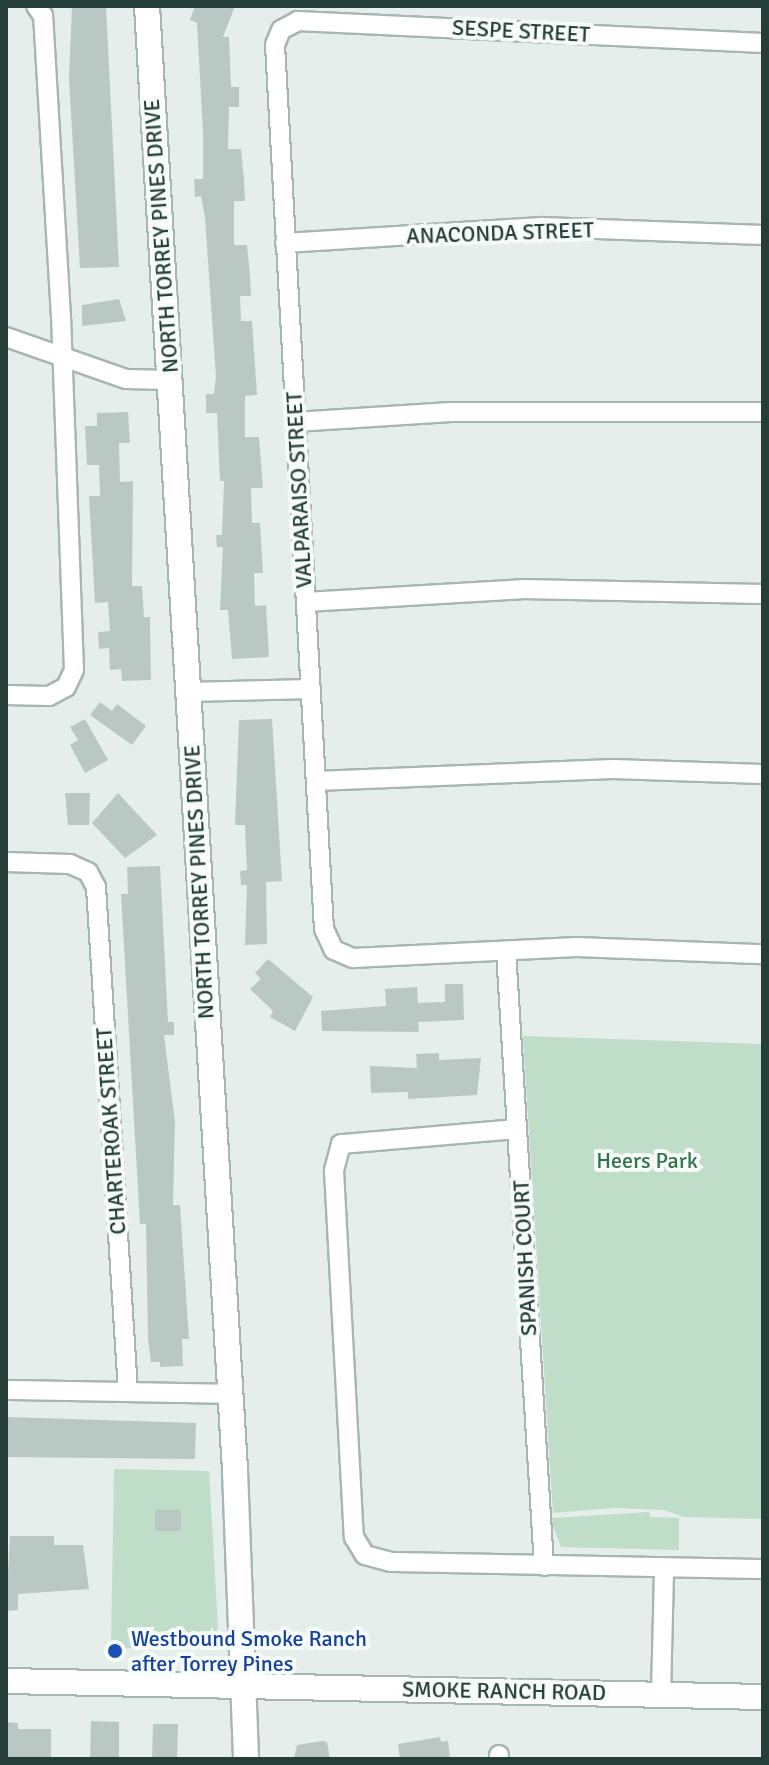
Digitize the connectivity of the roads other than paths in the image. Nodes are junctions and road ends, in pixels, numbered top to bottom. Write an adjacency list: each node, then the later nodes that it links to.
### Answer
1 (36, 6): 8 (street)
2 (147, 6): 9 (main road, NORTH TORREY PINES DRIVE)
3 (281, 30): 4 (street, SESPE STREET); 6 (street, VALPARAISO STREET)
4 (763, 43)
5 (763, 235): 6 (street, ANACONDA STREET)
6 (285, 243): 11 (street, VALPARAISO STREET)
7 (6, 337): 8 (street)
8 (61, 358): 9 (street); 16 (street)
9 (170, 380): 15 (main road, NORTH TORREY PINES DRIVE)
10 (763, 412): 11 (street)
11 (295, 422): 13 (street, VALPARAISO STREET)
12 (763, 594): 13 (street)
13 (306, 602): 14 (street, VALPARAISO STREET)
14 (311, 689): 15 (street); 18 (street, VALPARAISO STREET)
15 (188, 692): 25 (main road, NORTH TORREY PINES DRIVE)
16 (6, 695)
17 (763, 774): 18 (street)
18 (316, 781): 20 (street, VALPARAISO STREET)
19 (6, 862): 24 (street, CHARTEROAK STREET)
20 (506, 951): 21 (street); 22 (street, SPANISH COURT)
21 (763, 954)
22 (517, 1129): 26 (street, SPANISH COURT); 26 (street)
23 (6, 1390): 24 (street)
24 (128, 1392): 25 (street)
25 (229, 1394): 30 (main road, NORTH TORREY PINES DRIVE)
26 (544, 1566): 27 (street)
27 (664, 1569): 28 (street); 31 (street)
28 (763, 1569)
29 (6, 1681): 30 (main road, SMOKE RANCH ROAD)
30 (246, 1685): 31 (main road, SMOKE RANCH ROAD); 33 (main road, NORTH TORREY PINES DRIVE)
31 (661, 1695): 32 (main road, SMOKE RANCH ROAD)
32 (763, 1697)
33 (246, 1759)

